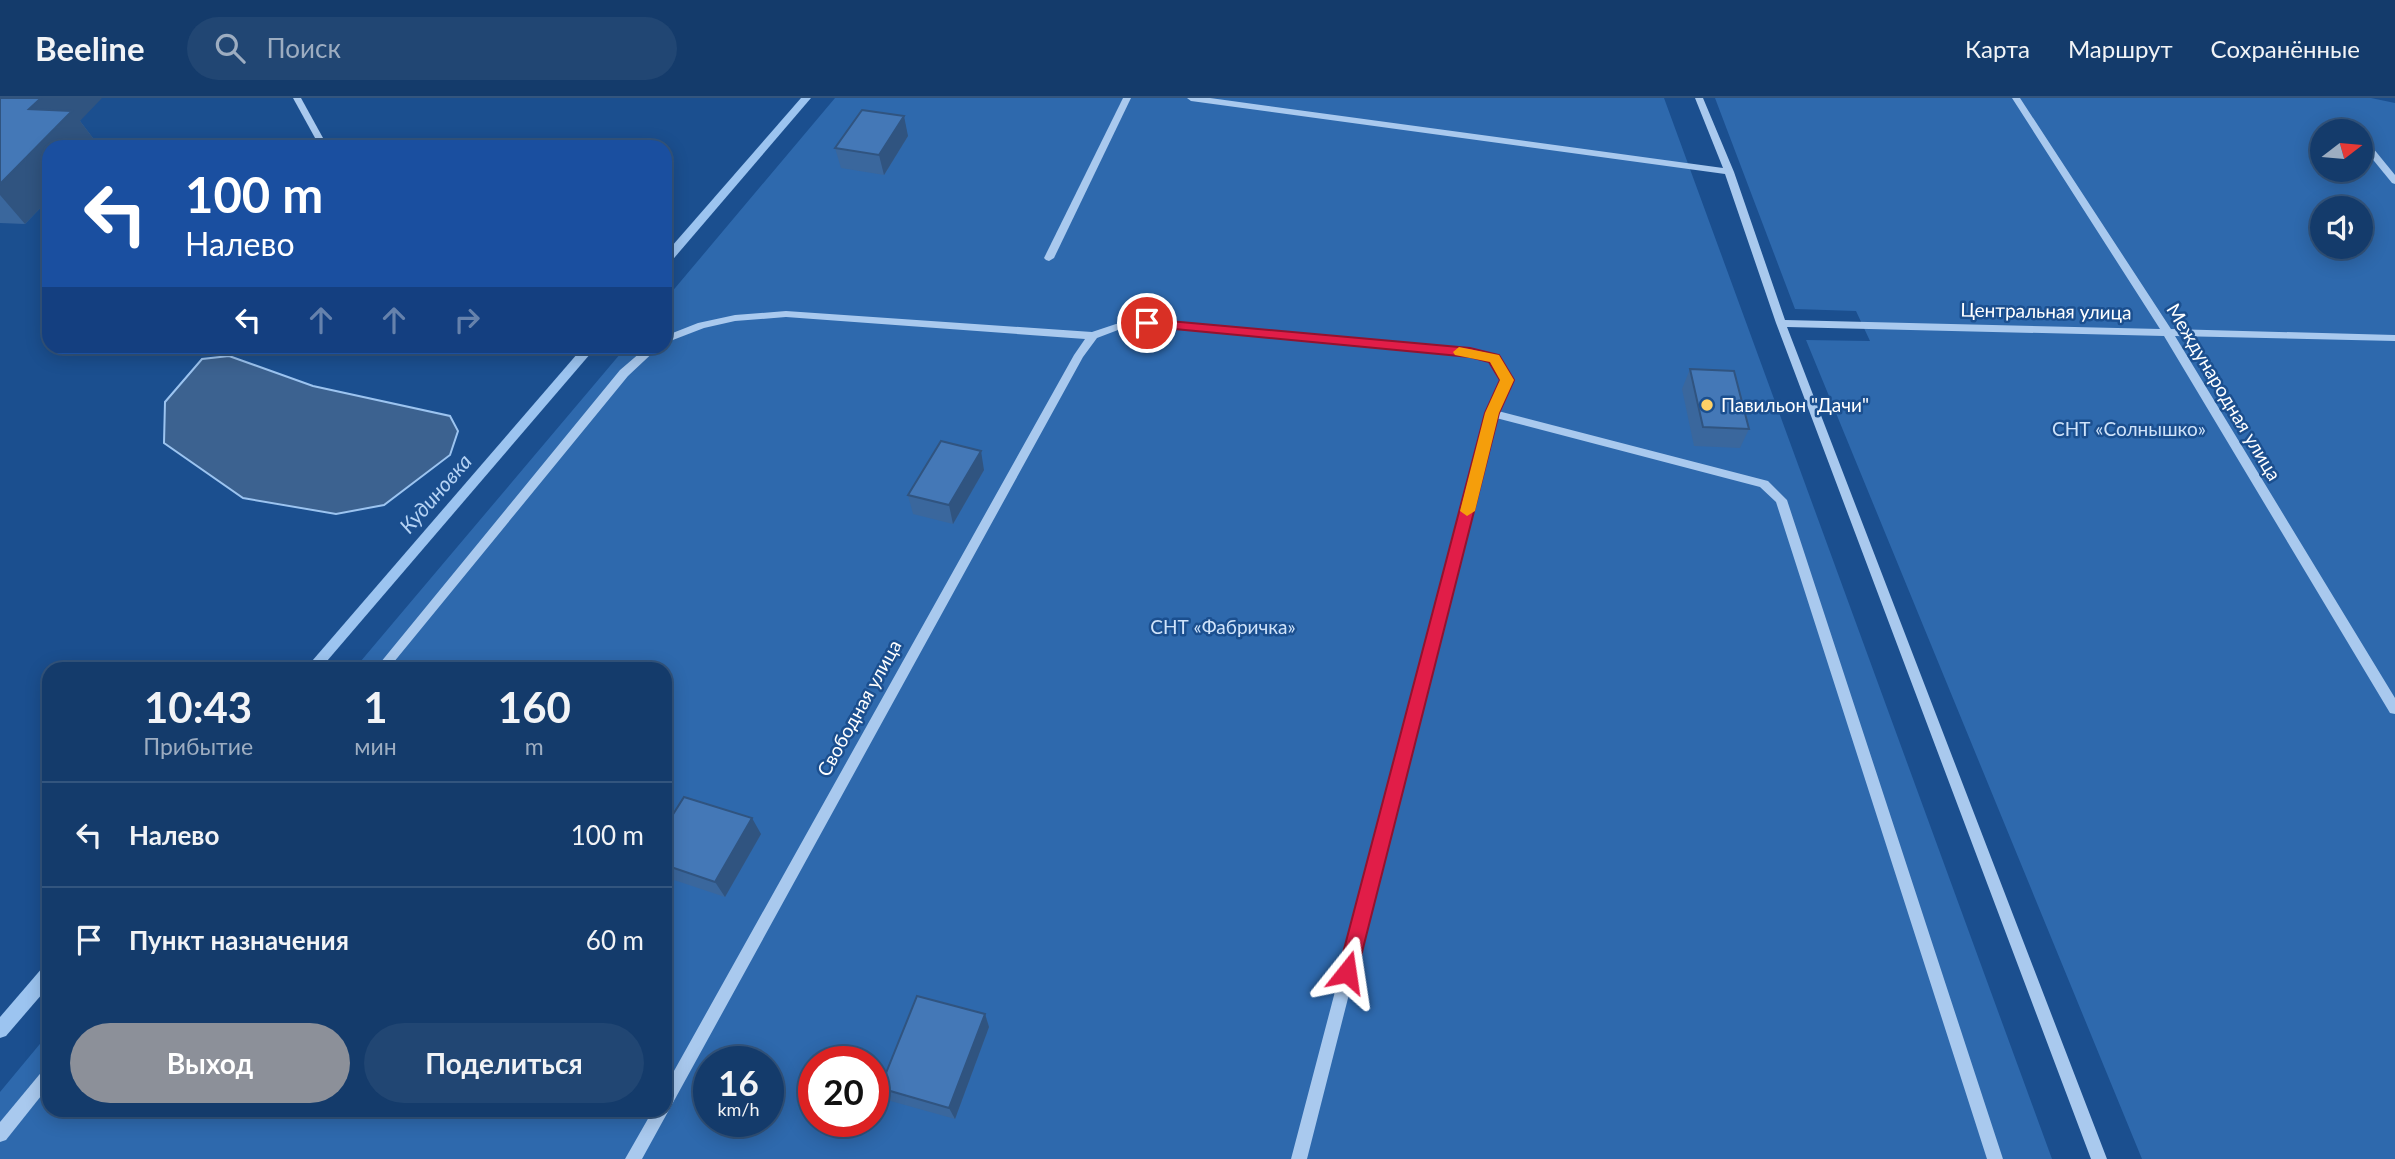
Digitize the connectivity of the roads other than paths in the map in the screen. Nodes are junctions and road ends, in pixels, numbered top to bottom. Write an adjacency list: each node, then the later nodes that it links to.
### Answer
1 (297, 98): 6 (street)
2 (1128, 98): 10 (street)
3 (1191, 98): 8 (street)
4 (1699, 98): 8 (street)
5 (2016, 98): 12 (street, Международная улица)
6 (320, 140)
7 (2373, 154): 9 (street)
8 (1729, 172): 11 (street)
9 (2395, 181)
10 (1049, 258)
11 (1781, 323): 12 (street, Центральная улица); 27 (street)
12 (2166, 331): 15 (street, Центральная улица); 19 (street, Международная улица)
13 (1093, 336): 14 (street); 17 (street); 21 (street, Свободная улица)
14 (672, 337)
15 (2395, 338)
16 (646, 354): 18 (street)
17 (1492, 413): 25 (street); 26 (street)
18 (387, 662)
19 (2395, 709)
20 (42, 1083): 23 (street)
21 (672, 1089)
22 (657, 1117): 24 (street)
23 (0, 1134)
24 (633, 1159)
25 (1299, 1159)
26 (1995, 1159)
27 (2099, 1159)

